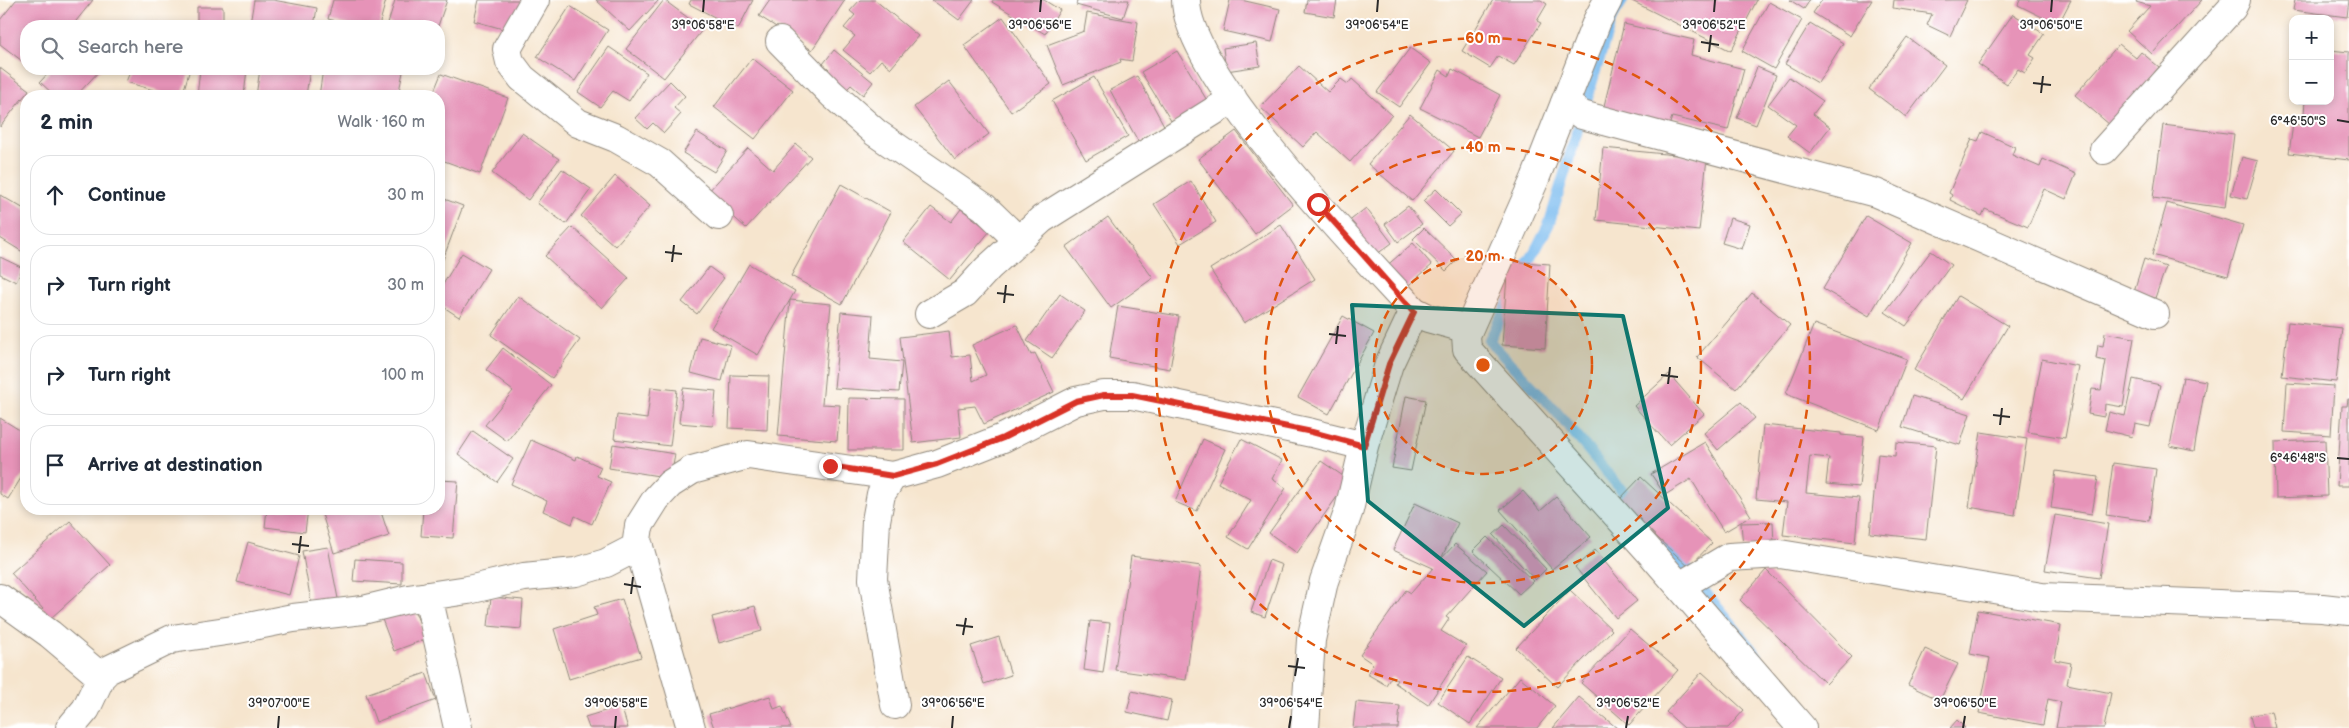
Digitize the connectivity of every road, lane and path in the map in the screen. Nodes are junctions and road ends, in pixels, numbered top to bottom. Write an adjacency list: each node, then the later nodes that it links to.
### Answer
1 (535, 0): 9 (street)
2 (1186, 0): 6 (street)
3 (1608, 0): 7 (street)
4 (2236, 0): 8 (street)
5 (780, 41): 10 (street)
6 (1233, 99): 10 (street); 11 (street)
7 (1565, 103): 13 (street); 14 (street)
8 (2104, 150)
9 (719, 216)
10 (1018, 240): 12 (street)
11 (1414, 312): 14 (street); 15 (street)
12 (929, 314)
13 (2155, 314)
14 (1468, 328): 18 (street)
15 (1364, 446): 16 (street); 24 (street)
16 (893, 476): 17 (street); 23 (street)
17 (639, 546): 19 (street); 27 (street)
18 (1680, 586): 21 (street); 28 (street)
19 (428, 596): 22 (street); 26 (street)
20 (0, 598): 22 (street)
21 (2349, 611)
22 (101, 677): 25 (street)
23 (895, 705)
24 (1306, 726)
25 (70, 728)
26 (458, 728)
27 (691, 728)
28 (1802, 728)

